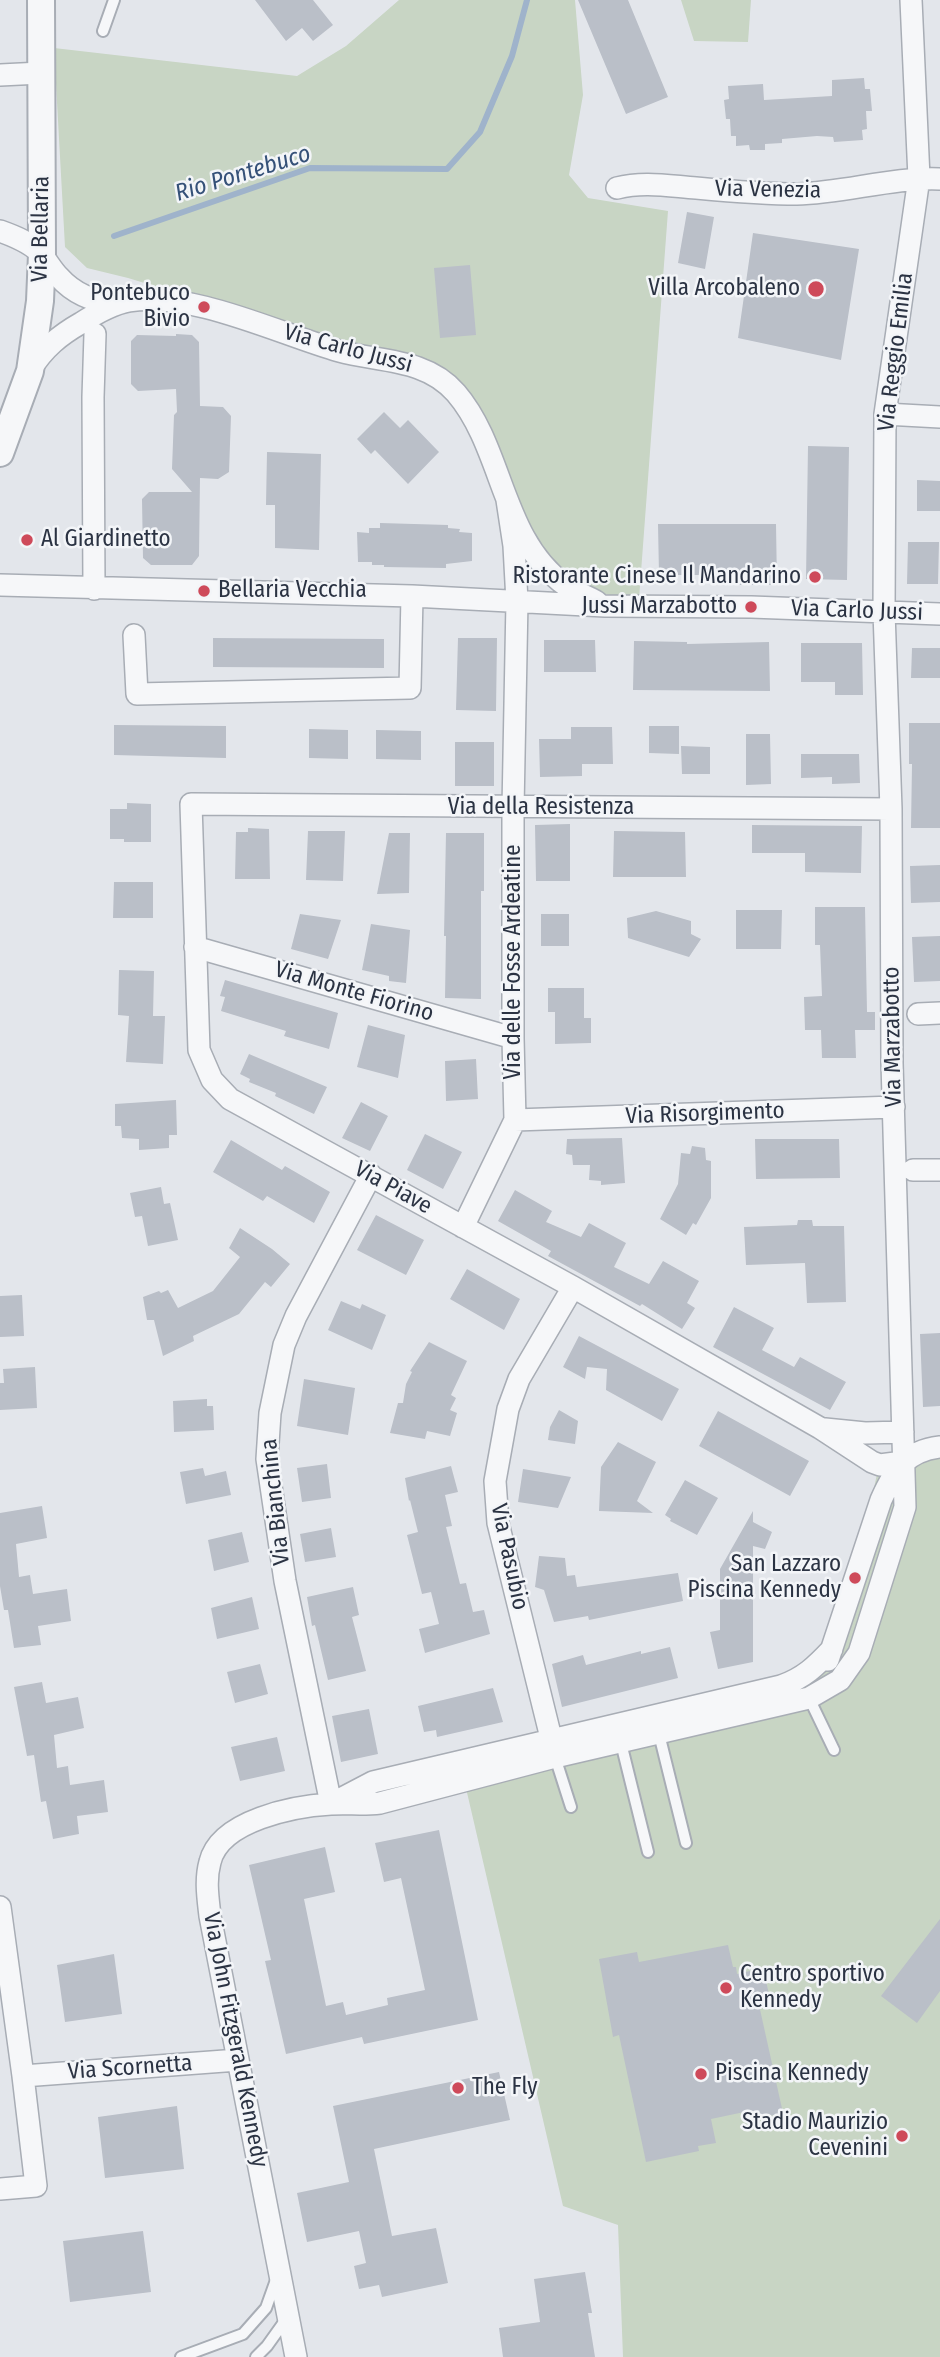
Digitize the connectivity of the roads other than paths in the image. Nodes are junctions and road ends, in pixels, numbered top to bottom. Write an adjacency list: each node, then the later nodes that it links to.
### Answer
1 (41, 0): 5 (street, Via Bellaria)
2 (114, 0): 4 (lane)
3 (911, 0): 7 (street)
4 (103, 31)
5 (41, 73): 6 (street); 10 (street, Via Bellaria)
6 (0, 75)
7 (930, 179): 8 (street, Via Venezia); 14 (street, Via Reggio Emilia)
8 (617, 188)
9 (0, 230): 10 (street)
10 (42, 254): 11 (street, Via Carlo Jussi); 13 (street, Via Bellaria)
11 (117, 304): 13 (street, Via Carlo Jussi); 17 (street, Via Carlo Jussi)
12 (95, 334): 19 (street)
13 (30, 371): 16 (street, Via Bellaria)
14 (884, 414): 15 (street); 23 (street, Via Reggio Emilia)
15 (940, 416)
16 (0, 453)
17 (507, 500): 21 (street, Via Carlo Jussi); 22 (street, Via Carlo Jussi)
18 (0, 585): 19 (street, Via Carlo Jussi)
19 (94, 589): 20 (street, Via Carlo Jussi)
20 (412, 596): 21 (street, Via Carlo Jussi); 25 (street)
21 (517, 601): 22 (street, Via Carlo Jussi); 27 (street, Via delle Fosse Ardeatine)
22 (606, 606): 23 (street, Via Carlo Jussi)
23 (884, 612): 24 (street, Via Carlo Jussi); 28 (street, Via Marzabotto)
24 (940, 614)
25 (134, 635)
26 (191, 804): 27 (street, Via della Resistenza); 29 (street, Via Piave)
27 (513, 808): 28 (street, Via della Resistenza); 32 (street, Via delle Fosse Ardeatine)
28 (891, 810): 33 (street, Via Marzabotto)
29 (195, 947): 32 (street, Via Monte Fiorino); 37 (street, Via Piave)
30 (940, 1013): 31 (street)
31 (918, 1014)
32 (513, 1038): 34 (street, Via delle Fosse Ardeatine)
33 (894, 1107): 34 (street, Via Risorgimento); 41 (street, Via Marzabotto)
34 (515, 1120): 38 (street, Via delle Fosse Ardeatine)
35 (913, 1170): 36 (street)
36 (940, 1170)
37 (371, 1175): 38 (street, Via Piave); 50 (street, Via Bianchina)
38 (463, 1227): 39 (street, Via Piave)
39 (573, 1287): 40 (street, Via Piave); 48 (street, Via Pasubio)
40 (820, 1428): 41 (street, Via Piave); 43 (street, Via Piave)
41 (902, 1432): 43 (street, Via Marzabotto)
42 (940, 1447): 43 (street)
43 (903, 1462): 44 (street, Via John Fitzgerald Kennedy); 45 (street, Via John Fitzgerald Kennedy)
44 (832, 1649): 45 (street, Via John Fitzgerald Kennedy); 48 (street, Via John Fitzgerald Kennedy)
45 (808, 1698): 46 (street, Via John Fitzgerald Kennedy); 49 (lane)
46 (659, 1734): 47 (street, Via John Fitzgerald Kennedy); 52 (lane)
47 (621, 1743): 48 (street, Via John Fitzgerald Kennedy); 53 (lane)
48 (553, 1748): 50 (street, Via John Fitzgerald Kennedy); 51 (lane)
49 (834, 1750)
50 (331, 1804): 55 (street, Via John Fitzgerald Kennedy)
51 (571, 1807)
52 (686, 1843)
53 (648, 1852)
54 (0, 1907): 56 (street)
55 (238, 2060): 56 (street, Via Scornetta); 58 (street, Via John Fitzgerald Kennedy)
56 (23, 2076): 57 (street)
57 (0, 2189)
58 (279, 2270): 59 (street, Via John Fitzgerald Kennedy); 60 (lane)
59 (288, 2316): 61 (lane); 62 (street, Via John Fitzgerald Kennedy)
60 (181, 2357)
61 (256, 2357)
62 (296, 2357)

